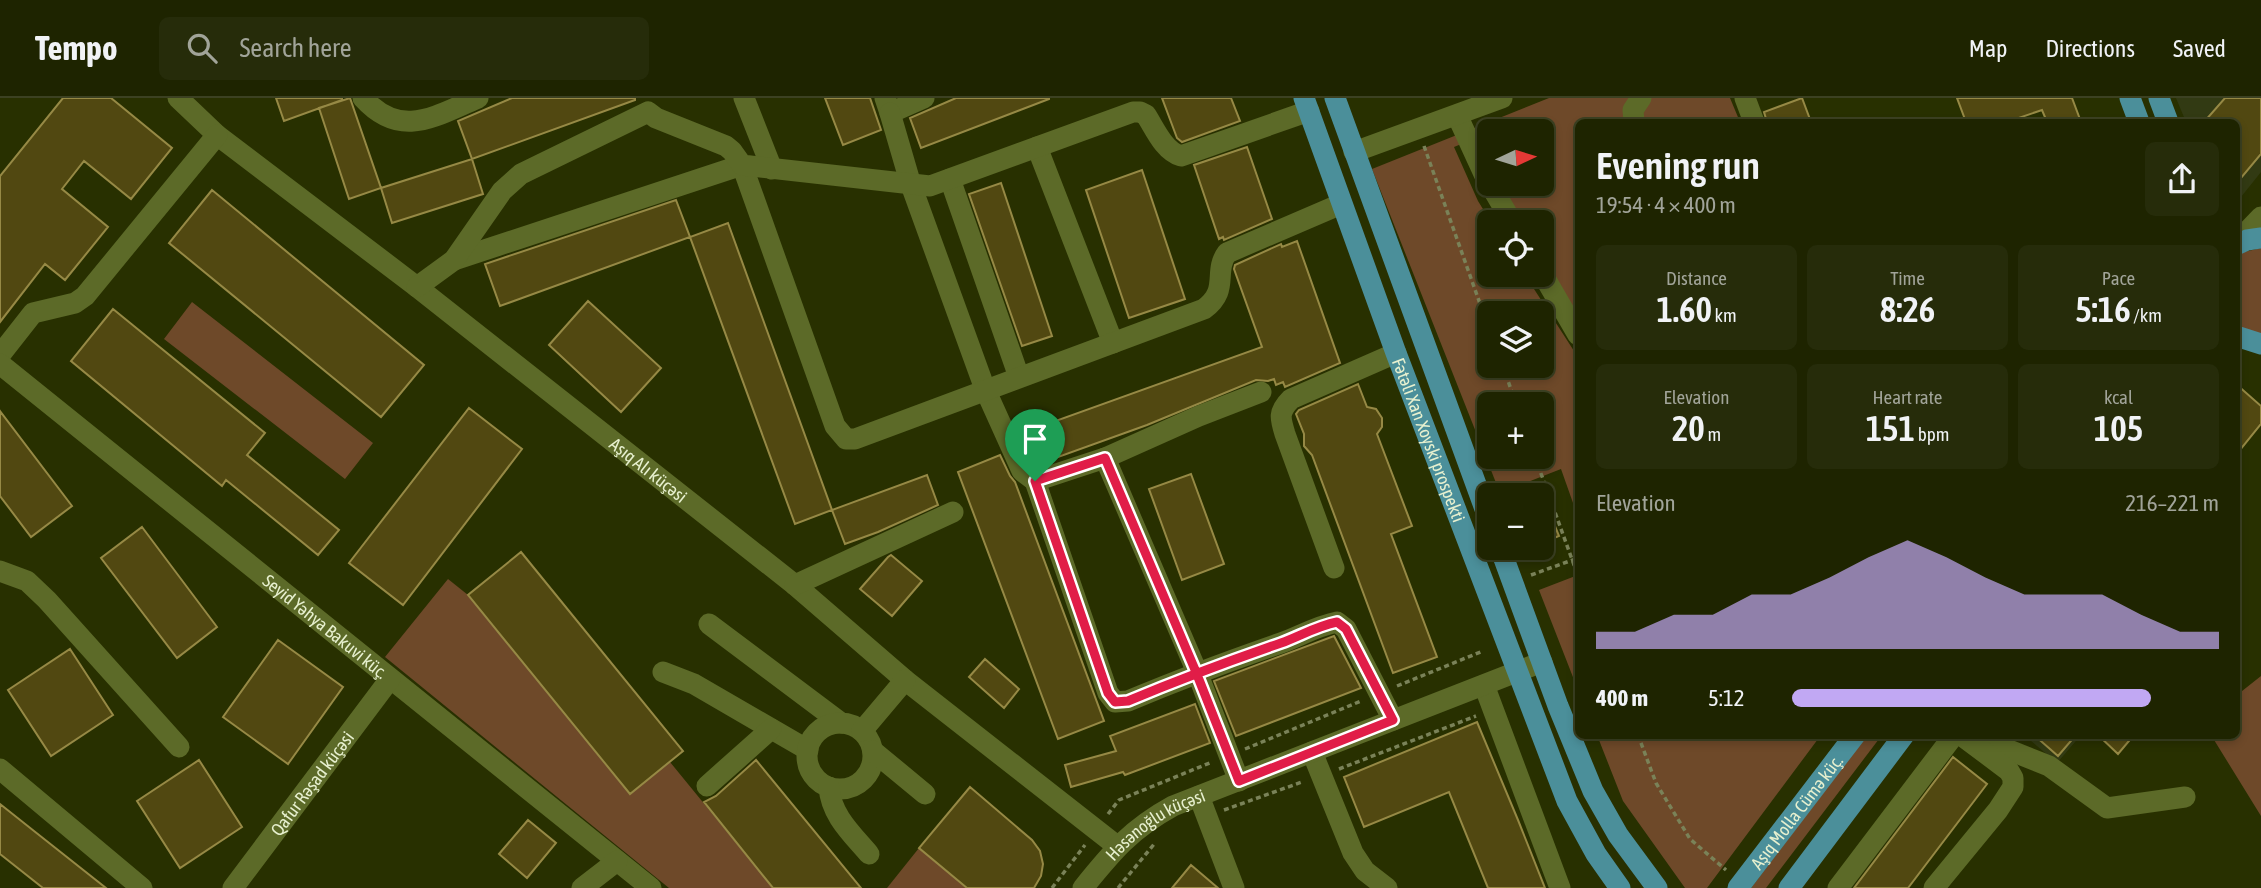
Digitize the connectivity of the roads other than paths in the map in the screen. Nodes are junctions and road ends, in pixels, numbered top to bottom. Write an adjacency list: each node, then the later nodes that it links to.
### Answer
1 (178, 98): 20 (street, Aşıq Alı küçəsi)
2 (363, 98): 3 (street)
3 (478, 98)
4 (744, 98): 24 (street)
5 (924, 98): 13 (street)
6 (1335, 98): 22 (main road, Fətəli Xan Xoyski prospekti)
7 (1502, 98): 15 (street)
8 (1641, 98): 16 (street)
9 (1745, 98): 17 (street)
10 (2130, 98): 18 (main road)
11 (2160, 98): 19 (main road)
12 (644, 105): 23 (street); 29 (street)
13 (888, 105): 26 (street)
14 (1307, 105): 21 (street); 27 (main road, Fətəli Xan Xoyski prospekti)
15 (1457, 115): 22 (street); 28 (street)
16 (1634, 119)
17 (1753, 119)
18 (2138, 119)
19 (2167, 119)
20 (217, 135): 30 (street, Aşıq Alı küçəsi); 38 (street)
21 (1037, 147): 25 (street); 34 (street)
22 (1354, 152): 45 (main road, Fətəli Xan Xoyski prospekti)
23 (742, 165): 24 (street); 29 (street); 41 (street)
24 (772, 169): 26 (street)
25 (950, 179): 26 (street); 40 (street)
26 (911, 185): 41 (street)
27 (1341, 204): 34 (street); 37 (main road, Fətəli Xan Xoyski prospekti)
28 (1505, 210)
29 (454, 260): 30 (street)
30 (417, 287): 50 (street, Aşıq Alı küçəsi)
31 (1550, 287): 32 (street)
32 (1575, 330)
33 (2240, 337): 35 (main road)
34 (1113, 343): 40 (street)
35 (2261, 344): 36 (main road)
36 (2240, 345)
37 (1396, 353): 48 (street); 55 (main road, Fətəli Xan Xoyski prospekti)
38 (0, 355)
39 (0, 364): 56 (street, Seyid Yəhya Bakuvi küç.)
40 (1019, 377): 41 (street)
41 (985, 389): 44 (street)
42 (1261, 392): 43 (street)
43 (1105, 458): 44 (street); 54 (street)
44 (1035, 481): 54 (street)
45 (1477, 487)
46 (953, 512): 50 (street)
47 (1504, 560): 52 (main road)
48 (1334, 568)
49 (0, 571): 68 (street)
50 (795, 585): 57 (street, Aşıq Alı küçəsi)
51 (709, 624): 60 (street)
52 (1542, 662): 55 (street, Həsənoğlu küçəsi); 92 (main road)
53 (663, 671): 61 (street)
54 (1196, 672): 59 (street); 73 (street)
55 (1517, 672): 58 (street, Həsənoğlu küçəsi); 91 (main road, Fətəli Xan Xoyski prospekti)
56 (390, 679): 81 (street, Seyid Yəhya Bakuvi küç.); 84 (street, Qafur Rəşad küçəsi)
57 (905, 680): 62 (street); 79 (street, Aşıq Alı küçəsi)
58 (1484, 685): 59 (street, Həsənoğlu küçəsi); 90 (street)
59 (1393, 720): 71 (street, Həsənoğlu küçəsi)
60 (841, 723): 62 (street); 69 (street)
61 (771, 729): 69 (street); 74 (street)
62 (862, 731): 70 (street)
63 (1852, 739): 82 (main road, Aşıq Molla Cümə küç.)
64 (1901, 739): 93 (main road)
65 (1951, 739): 94 (street)
66 (1966, 739): 95 (street)
67 (1987, 739): 78 (street)
68 (179, 747)
69 (808, 750): 75 (street)
70 (873, 751): 75 (street); 76 (street)
71 (1312, 751): 73 (street, Həsənoğlu küçəsi); 89 (street)
72 (0, 769): 83 (street)
73 (1239, 781): 77 (street, Həsənoğlu küçəsi)
74 (707, 786)
75 (829, 787): 80 (street)
76 (925, 794)
77 (1199, 796): 79 (street, Həsənoğlu küçəsi); 88 (street)
78 (2185, 797)
79 (1117, 846): 87 (street, Həsənoğlu küçəsi)
80 (869, 854)
81 (617, 861): 85 (street); 86 (street, Seyid Yəhya Bakuvi küç.)
82 (1733, 880)
83 (142, 888)
84 (233, 888)
85 (582, 888)
86 (651, 888)
87 (1083, 888)
88 (1234, 888)
89 (1387, 888)
90 (1560, 888)
91 (1620, 888)
92 (1657, 888)
93 (1789, 888)
94 (1838, 888)
95 (1934, 888)

